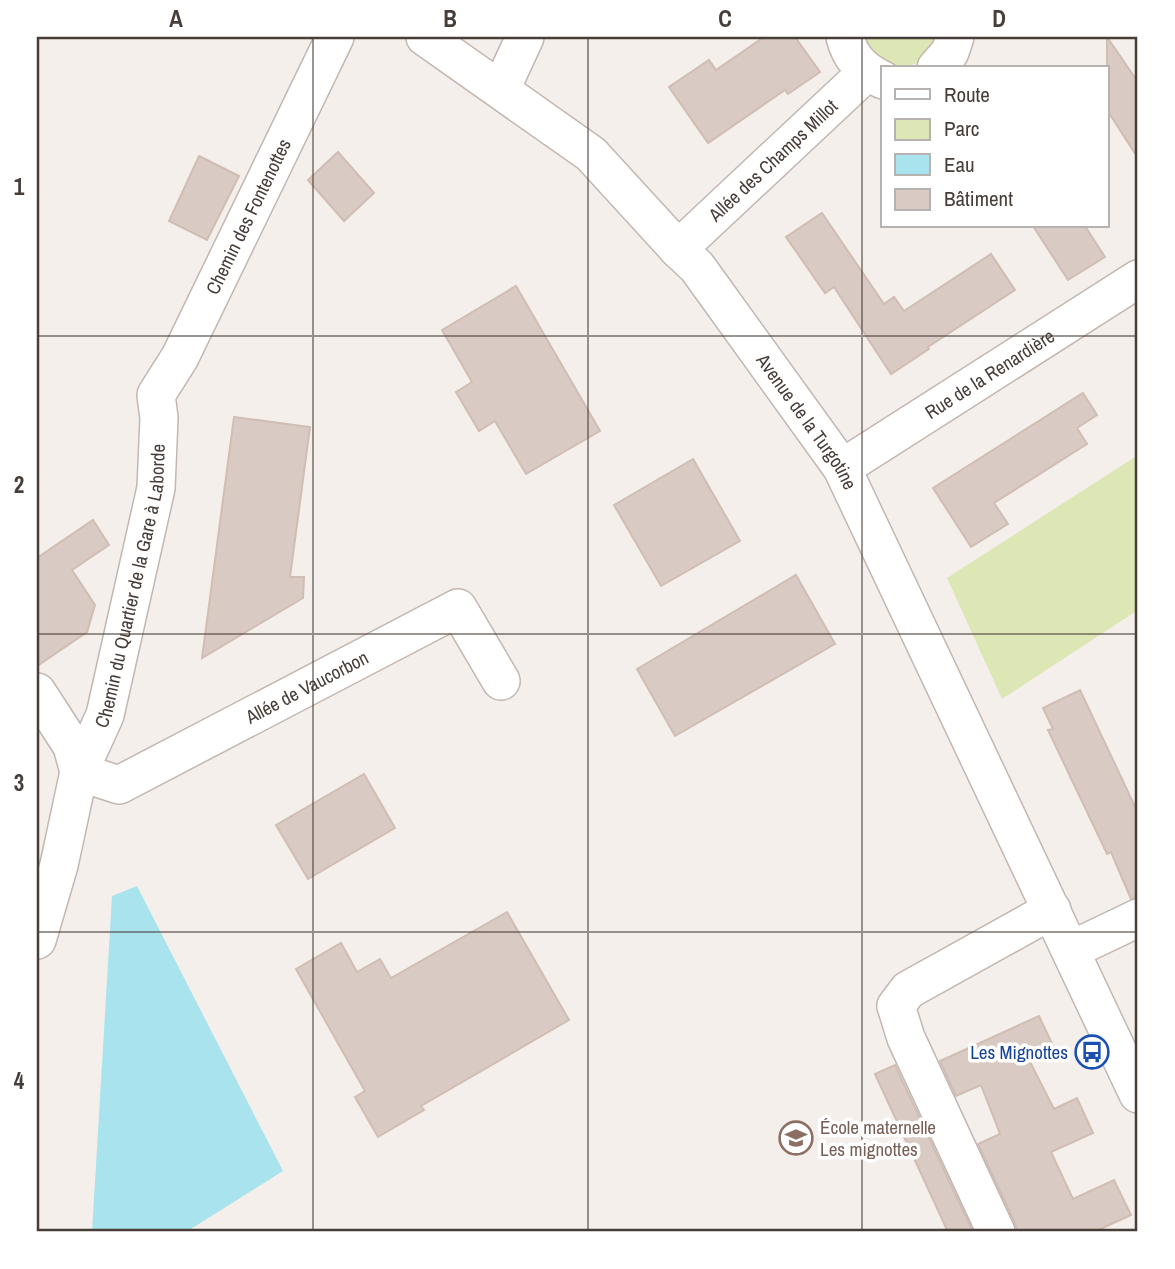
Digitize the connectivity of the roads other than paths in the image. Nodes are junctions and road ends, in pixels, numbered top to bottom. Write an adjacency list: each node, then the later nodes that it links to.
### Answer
1 (425, 37): 8 (street, Avenue de la Turgotine)
2 (525, 37): 8 (street)
3 (845, 37): 7 (street, Allée des Champs Millot)
4 (955, 37): 6 (street)
5 (328, 52): 11 (street, Chemin des Fontenottes)
6 (938, 66)
7 (875, 76): 9 (street, Allée des Champs Millot)
8 (501, 89): 9 (street, Avenue de la Turgotine)
9 (678, 249): 12 (street, Avenue de la Turgotine)
10 (1138, 279): 12 (street, Rue de la Renardière)
11 (156, 395): 15 (street, Chemin du Quartier de la Gare à Laborde)
12 (842, 468): 16 (street, Avenue de la Turgotine)
13 (501, 681): 15 (street, Allée de Vaucorbon)
14 (37, 692): 15 (street)
15 (79, 772): 18 (street, Chemin du Quartier de la Gare à Laborde)
16 (1052, 910): 19 (street, Avenue de la Turgotine); 21 (street)
17 (1138, 918): 19 (street)
18 (37, 940)
19 (1071, 950): 20 (street, Avenue de la Turgotine)
20 (1138, 1094)
21 (996, 1232)

